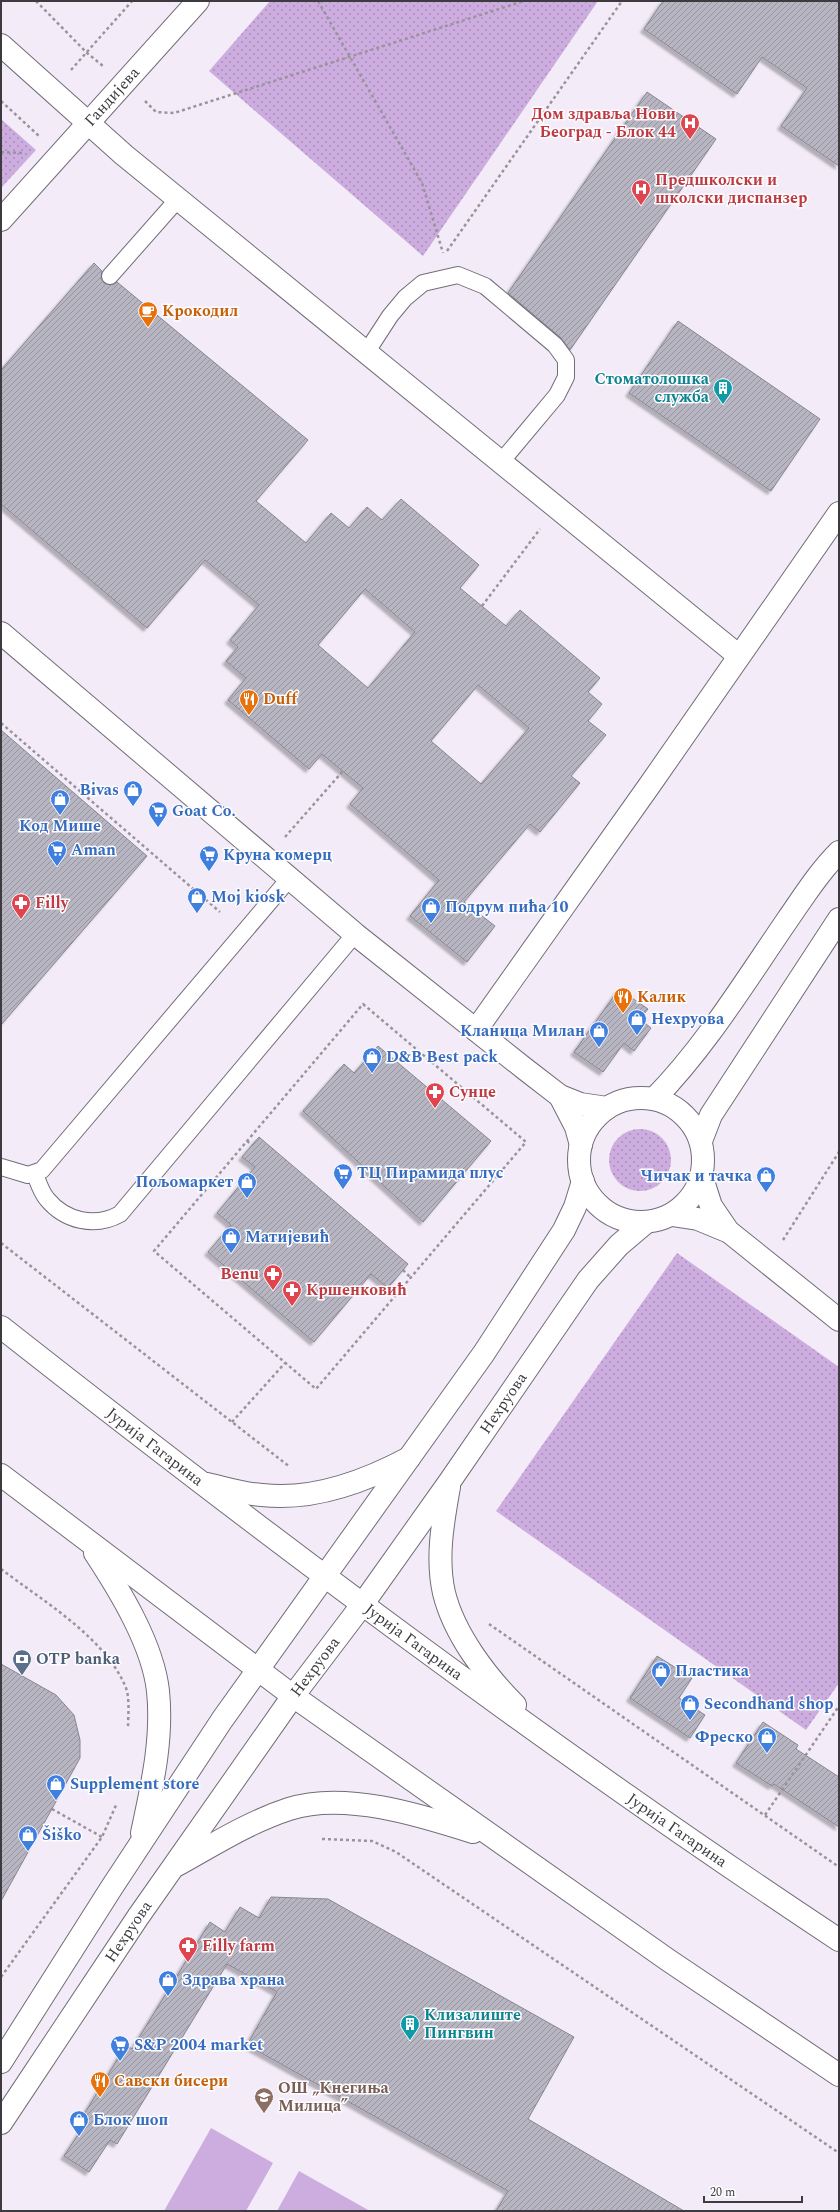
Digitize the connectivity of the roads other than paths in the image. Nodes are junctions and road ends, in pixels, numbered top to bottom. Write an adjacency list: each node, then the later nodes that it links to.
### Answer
1 (198, 1): 3 (street, Гандијева)
2 (1, 45): 3 (street, Гандијева)
3 (87, 123): 4 (street); 5 (street)
4 (178, 199): 6 (lane); 7 (street)
5 (1, 220)
6 (110, 276)
7 (366, 353): 8 (street); 8 (lane)
8 (501, 462): 11 (street)
9 (839, 513): 11 (street)
10 (1, 633): 13 (street)
11 (739, 656): 16 (street)
12 (839, 852): 18 (street)
13 (289, 879): 15 (street); 23 (lane)
14 (839, 919): 20 (street)
15 (355, 934): 16 (street); 23 (lane)
16 (476, 1030): 17 (street)
17 (560, 1096): 19 (street); 21 (street)
18 (654, 1099): 19 (street); 20 (street)
19 (607, 1108): 21 (street)
20 (701, 1141): 24 (street)
21 (581, 1145): 25 (street)
22 (1, 1167): 23 (lane)
23 (35, 1174)
24 (702, 1178): 26 (street); 28 (street)
25 (583, 1181): 27 (street); 31 (street)
26 (672, 1215): 27 (street); 28 (street)
27 (645, 1223): 33 (street, Нехруова)
28 (728, 1231): 29 (street)
29 (839, 1320)
30 (1, 1327): 34 (street, Јурија Гагарина)
31 (413, 1455): 34 (street); 36 (street)
32 (1, 1475): 35 (street)
33 (450, 1481): 37 (street, Нехруова); 40 (street)
34 (199, 1482): 36 (street, Јурија Гагарина)
35 (87, 1541): 38 (street); 42 (street)
36 (325, 1578): 37 (street, Јурија Гагарина); 38 (street)
37 (362, 1605): 39 (street, Нехруова); 40 (street, Јурија Гагарина)
38 (258, 1669): 39 (street); 42 (street)
39 (293, 1696): 41 (street); 43 (street, Нехруова)
40 (553, 1743): 44 (street, Јурија Гагарина)
41 (494, 1839): 43 (street); 46 (street)
42 (139, 1846): 45 (street)
43 (172, 1868): 47 (street, Нехруова)
44 (839, 1940)
45 (1, 2062)
46 (839, 2075)
47 (1, 2123)

